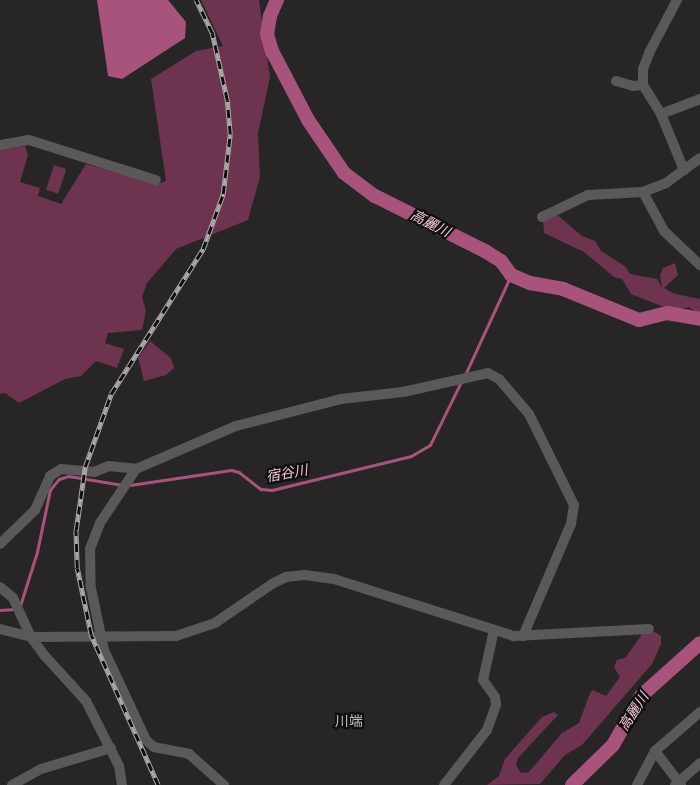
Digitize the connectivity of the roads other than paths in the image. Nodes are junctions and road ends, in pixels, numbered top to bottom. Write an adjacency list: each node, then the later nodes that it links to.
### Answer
1 (677, 0): 3 (street)
2 (616, 81): 3 (street)
3 (643, 85): 5 (street)
4 (700, 98): 5 (street)
5 (661, 114): 8 (street)
6 (0, 145): 9 (street)
7 (700, 158): 8 (street)
8 (684, 170): 10 (street)
9 (156, 180)
10 (643, 192): 11 (street); 12 (street)
11 (542, 217)
12 (700, 265)
13 (136, 469): 14 (street); 19 (street); 20 (street)
14 (0, 544)
15 (0, 587): 21 (street)
16 (649, 629): 20 (street)
17 (0, 630): 21 (street)
18 (494, 630): 19 (street); 20 (street); 30 (street)
19 (100, 635): 21 (street); 29 (street)
20 (523, 636)
21 (31, 637): 23 (street)
22 (700, 712): 24 (street)
23 (111, 748): 27 (street); 28 (street)
24 (655, 751): 26 (street); 31 (street)
25 (700, 763): 26 (street)
26 (679, 784)
27 (12, 785)
28 (122, 785)
29 (224, 785)
30 (444, 785)
31 (637, 785)

